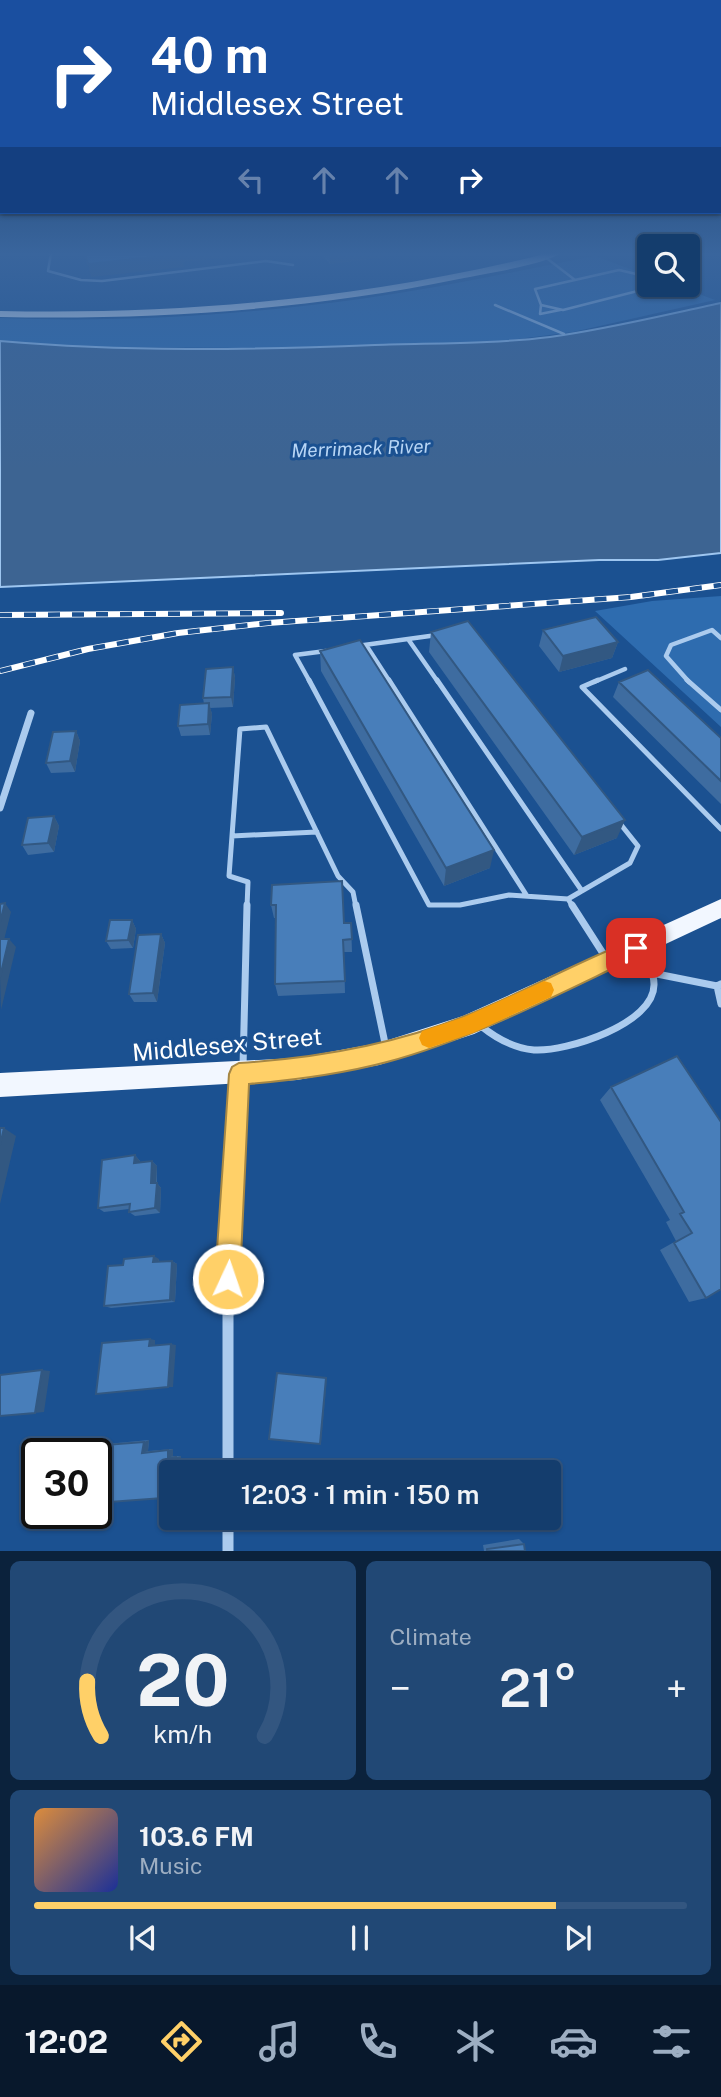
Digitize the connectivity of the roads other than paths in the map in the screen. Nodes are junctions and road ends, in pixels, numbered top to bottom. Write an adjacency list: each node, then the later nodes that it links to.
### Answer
1 (544, 325): 2 (lane)
2 (564, 334)
3 (721, 625): 4 (lane)
4 (712, 630): 6 (lane); 12 (lane)
5 (440, 635): 7 (lane)
6 (721, 638)
7 (408, 639): 8 (lane); 19 (lane)
8 (366, 645): 9 (lane); 20 (lane)
9 (354, 647)
10 (331, 650): 20 (lane)
11 (625, 668): 16 (lane)
12 (721, 710)
13 (31, 713): 14 (street)
14 (0, 808)
15 (613, 815): 19 (lane)
16 (721, 829)
17 (317, 832): 18 (lane); 18 (lane); 29 (lane)
18 (232, 836): 30 (lane)
19 (582, 891): 21 (lane)
20 (527, 896): 21 (lane)
21 (568, 899): 24 (lane)
22 (721, 908): 23 (main road, Middlesex Street)
23 (636, 948): 24 (main road, Middlesex Street); 25 (lane)
24 (608, 961): 28 (main road, Middlesex Street)
25 (653, 973): 26 (lane); 28 (lane)
26 (719, 985): 27 (lane)
27 (721, 1004)
28 (476, 1021): 29 (main road, Middlesex Street)
29 (387, 1052): 30 (main road, Middlesex Street)
30 (241, 1074): 31 (main road, Middlesex Street); 32 (street)
31 (0, 1085)
32 (228, 1460)
33 (228, 1530): 34 (street)
34 (228, 1551)

